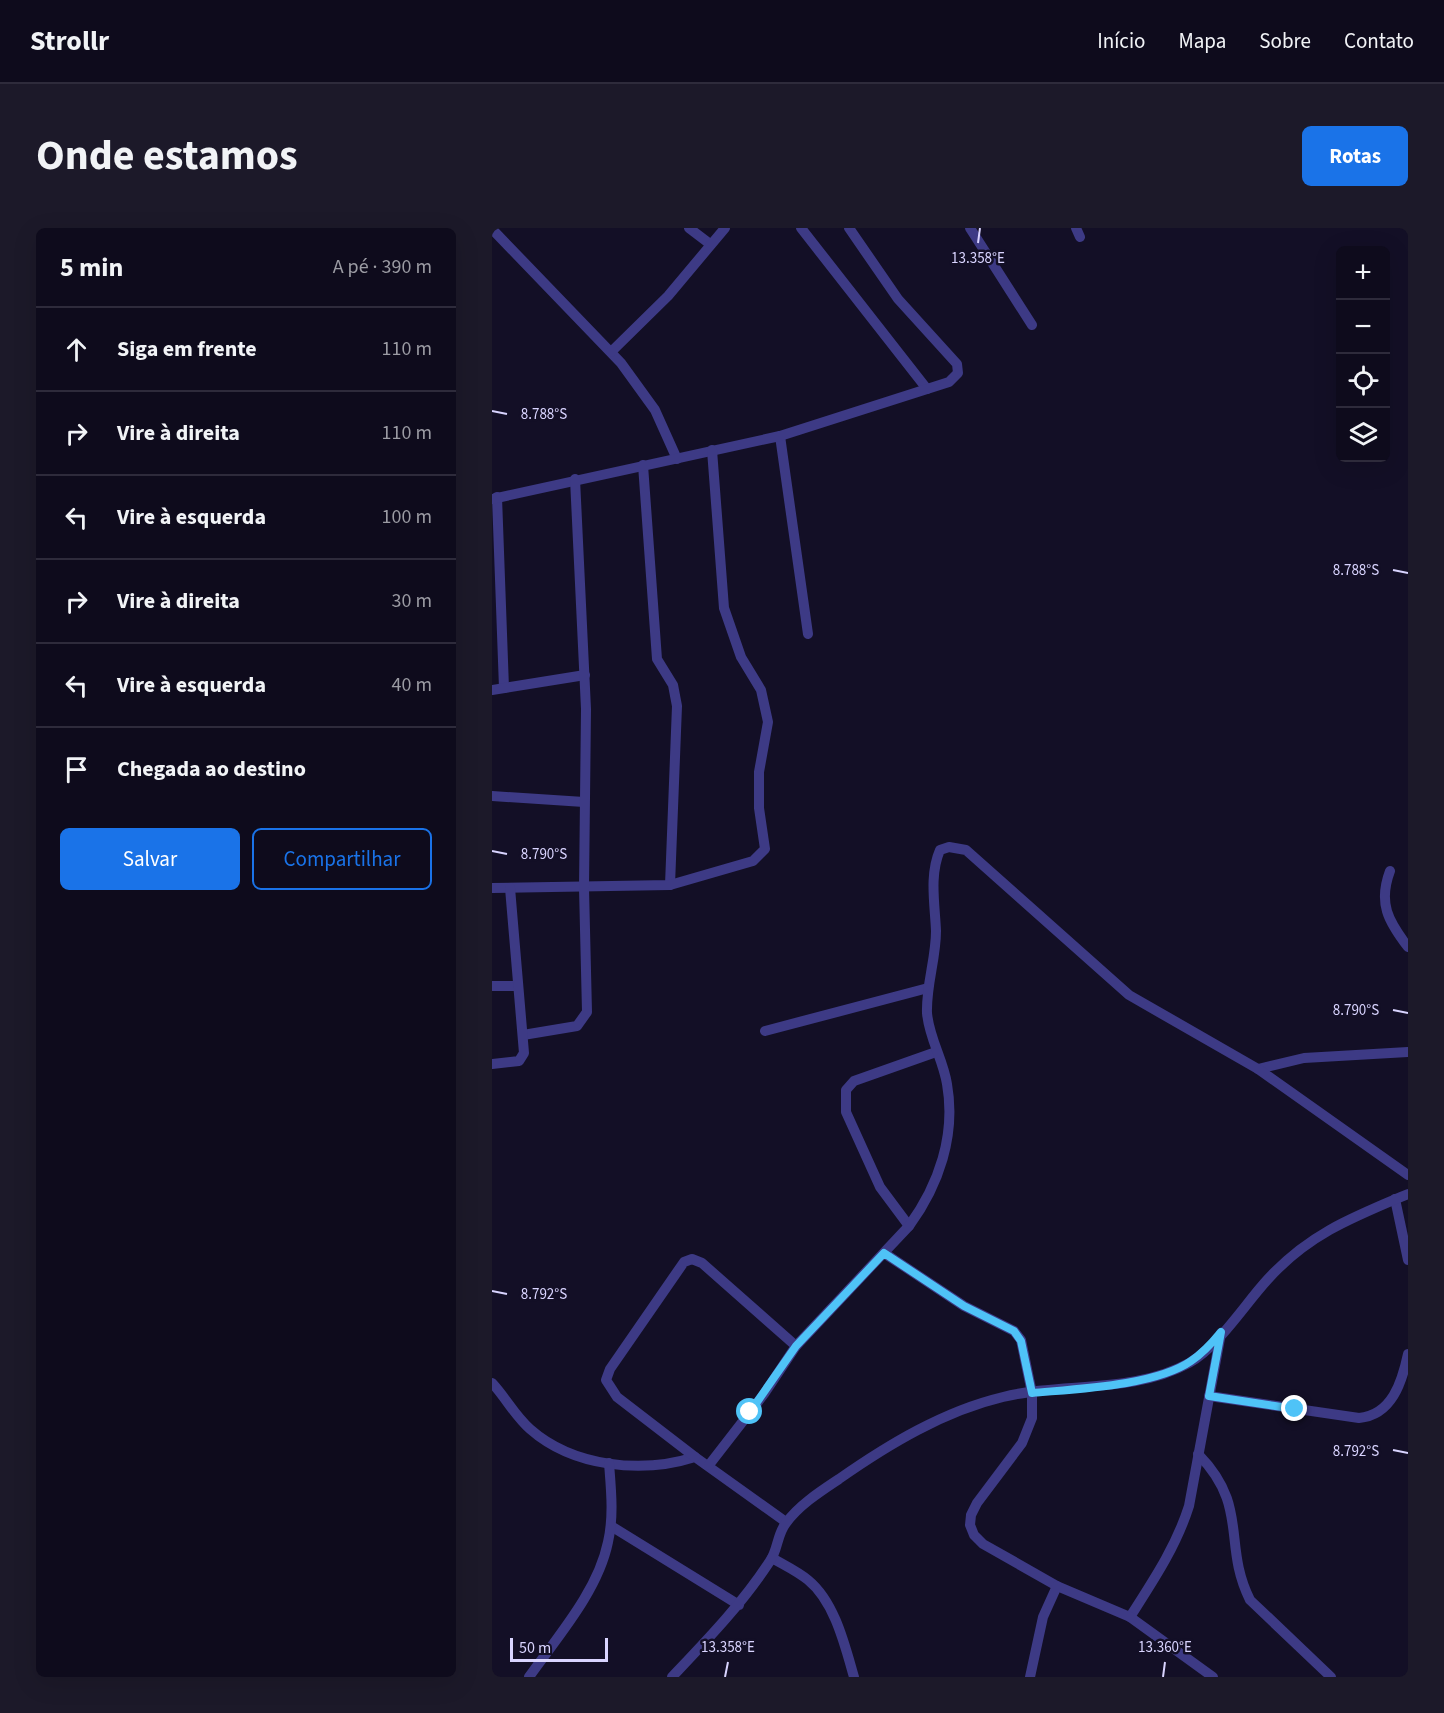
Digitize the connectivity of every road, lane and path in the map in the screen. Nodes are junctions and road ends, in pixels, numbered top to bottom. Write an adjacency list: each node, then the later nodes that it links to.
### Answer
1 (688, 228): 7 (street)
2 (725, 228): 7 (street)
3 (801, 228): 10 (street)
4 (849, 228): 10 (street)
5 (970, 228): 8 (street)
6 (492, 229): 9 (street)
7 (710, 244): 9 (street)
8 (1032, 325)
9 (611, 352): 13 (street)
10 (927, 388): 11 (street)
11 (780, 436): 12 (street); 17 (street)
12 (712, 450): 13 (street); 24 (street)
13 (677, 459): 14 (street)
14 (643, 465): 15 (street); 24 (street)
15 (575, 479): 16 (street); 18 (street)
16 (495, 498): 19 (street)
17 (808, 634)
18 (585, 675): 19 (street); 22 (street)
19 (504, 688): 20 (street)
20 (492, 690)
21 (492, 795): 22 (street)
22 (584, 802): 27 (street)
23 (1390, 871): 28 (street)
24 (670, 885): 27 (street)
25 (492, 888): 26 (street)
26 (510, 888): 27 (street); 30 (street)
27 (584, 888): 33 (street)
28 (1408, 946)
29 (492, 986): 30 (street)
30 (517, 986): 33 (street)
31 (928, 988): 32 (street); 34 (street); 37 (street)
32 (765, 1031)
33 (523, 1035): 36 (street)
34 (936, 1052): 41 (street); 41 (street)
35 (1408, 1052): 37 (street)
36 (492, 1064)
37 (1258, 1069): 38 (street)
38 (1408, 1175)
39 (1408, 1194): 40 (street)
40 (1395, 1199): 43 (street); 44 (street)
41 (909, 1226): 42 (street)
42 (884, 1253): 45 (street); 48 (street)
43 (1408, 1260)
44 (1221, 1332): 48 (street); 49 (street)
45 (796, 1346): 51 (street); 53 (street)
46 (1408, 1354): 49 (street)
47 (492, 1382): 52 (street)
48 (1032, 1393): 54 (street); 57 (street)
49 (1209, 1396): 50 (street)
50 (1198, 1454): 59 (street); 65 (street)
51 (695, 1457): 52 (street); 53 (street)
52 (609, 1463): 55 (street)
53 (709, 1465): 54 (street)
54 (786, 1522): 56 (street)
55 (610, 1526): 58 (street); 60 (street)
56 (772, 1558): 58 (street); 62 (street)
57 (1057, 1586): 59 (street); 63 (street)
58 (740, 1605): 61 (street)
59 (1130, 1617): 64 (street)
60 (529, 1677)
61 (672, 1677)
62 (854, 1677)
63 (1030, 1677)
64 (1214, 1677)
65 (1331, 1677)

